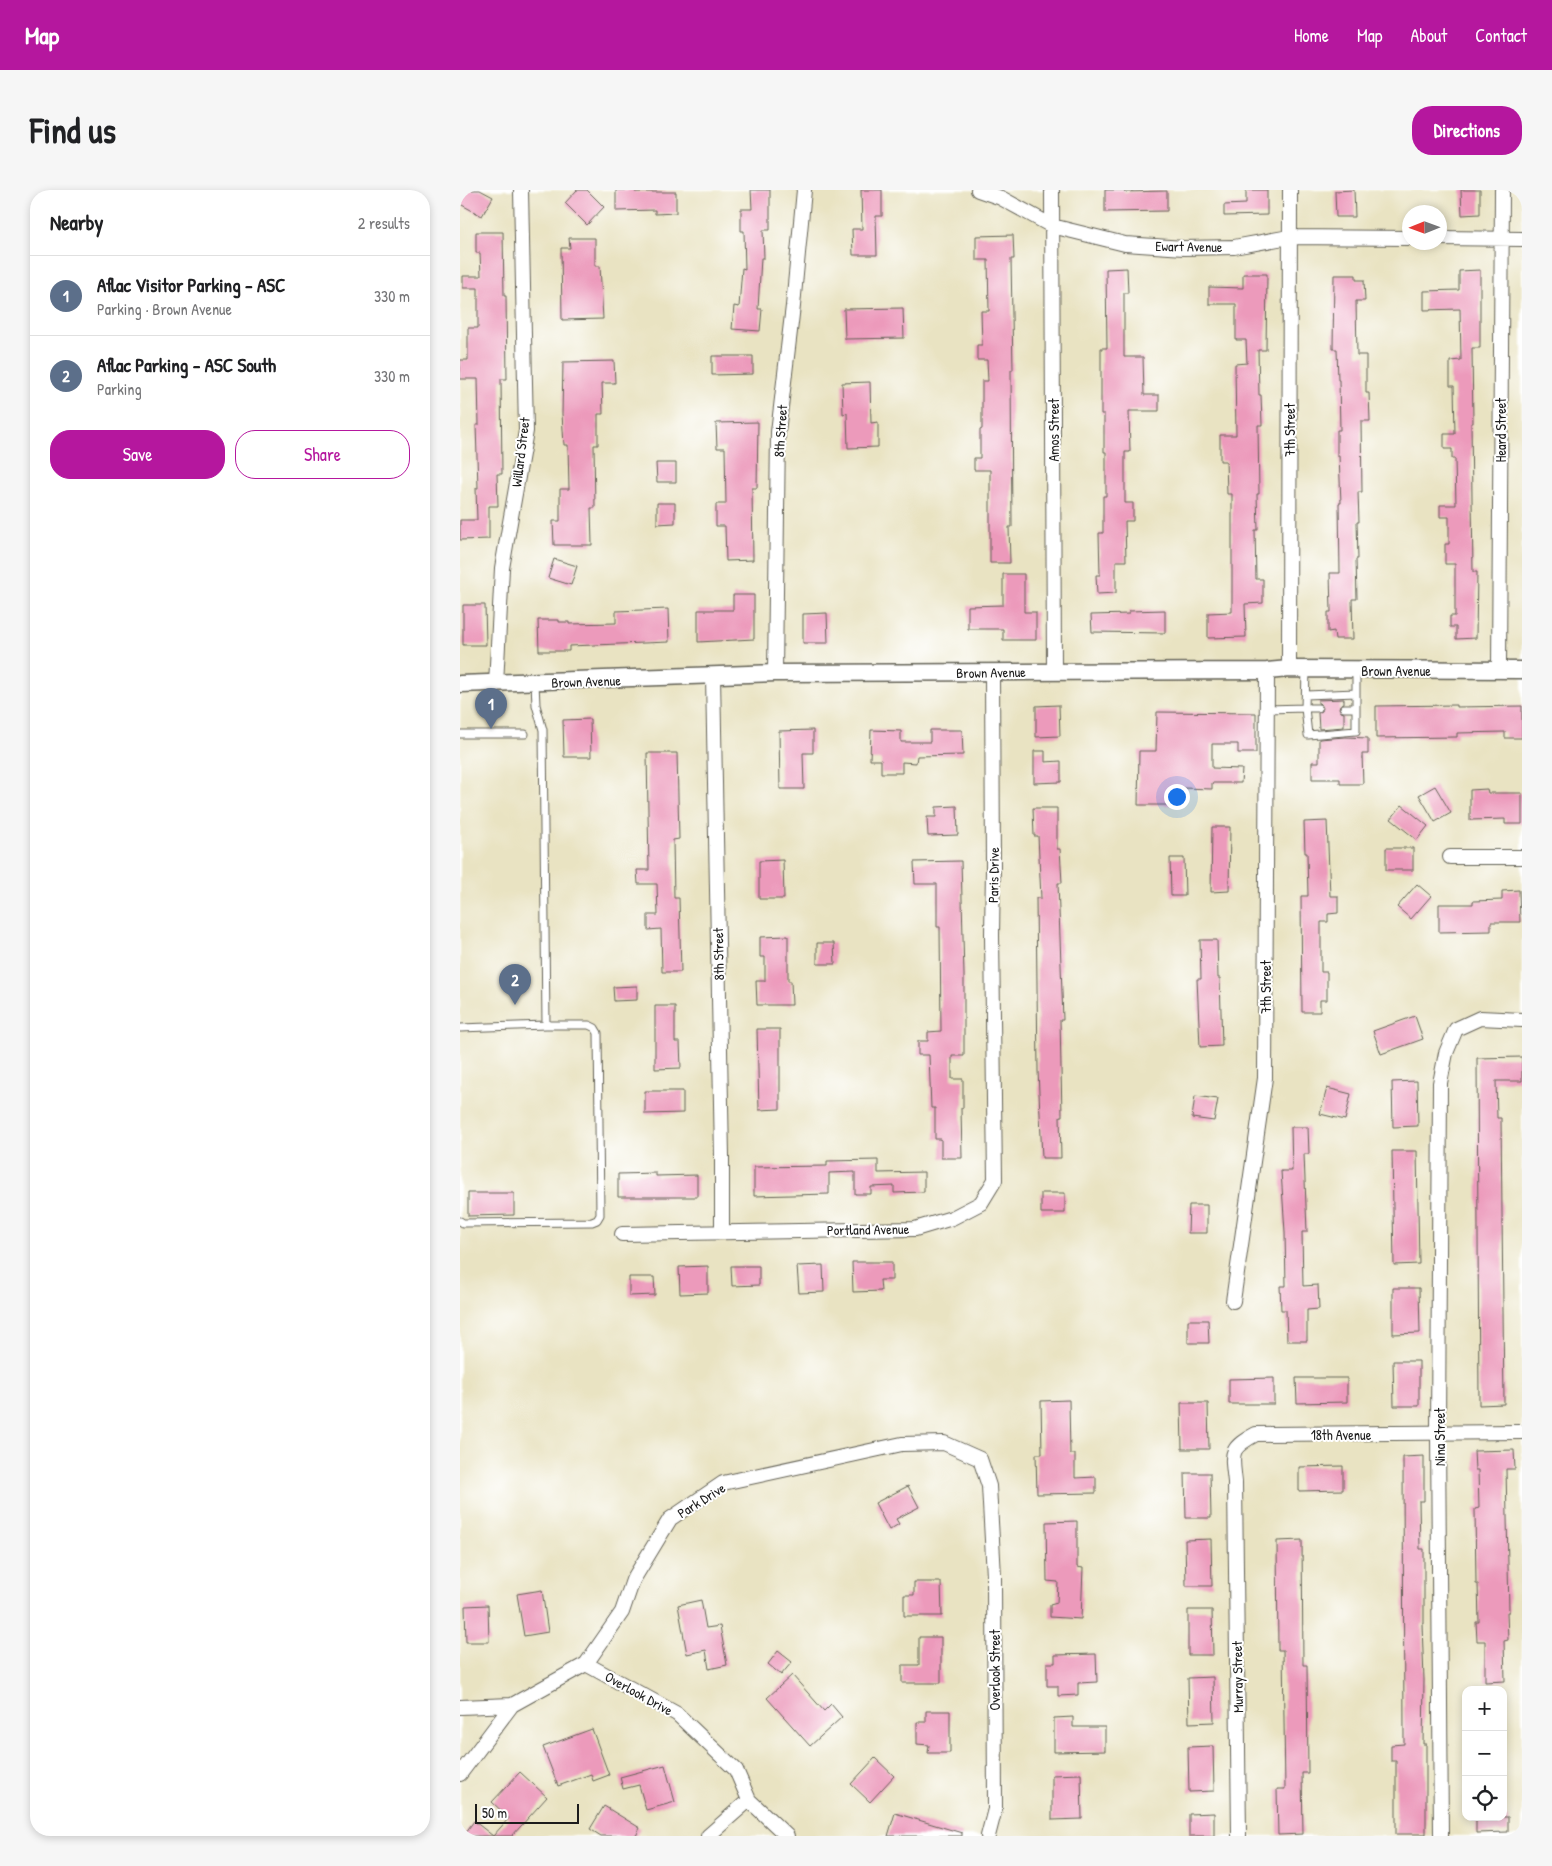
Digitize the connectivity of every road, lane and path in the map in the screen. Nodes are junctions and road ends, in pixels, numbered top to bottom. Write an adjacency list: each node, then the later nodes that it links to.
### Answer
1 (521, 190): 25 (street, Willard Street)
2 (804, 190): 20 (street, 8th Street)
3 (978, 190): 7 (street, Ewart Avenue)
4 (1052, 190): 7 (street, Amos Street)
5 (1290, 190): 8 (street, 7th Street)
6 (1502, 190): 11 (street, Heard Street)
7 (1052, 226): 8 (street, Ewart Avenue); 18 (street, Amos Street)
8 (1289, 237): 9 (street, Ewart Avenue); 13 (street, 7th Street)
9 (1402, 238)
10 (1447, 238): 11 (street)
11 (1501, 239): 12 (street); 16 (street, Heard Street)
12 (1522, 239)
13 (1288, 669): 14 (street, Brown Avenue); 19 (street, Brown Avenue)
14 (1306, 670): 15 (street, Brown Avenue); 27 (lane)
15 (1356, 670): 16 (street, Brown Avenue); 26 (lane)
16 (1499, 670): 17 (street, Brown Avenue)
17 (1522, 670)
18 (1054, 671): 19 (street, Brown Avenue); 21 (street, Brown Avenue)
19 (1267, 671): 32 (street, 7th Street)
20 (775, 673): 21 (street, Brown Avenue); 22 (street, Brown Avenue)
21 (992, 673): 40 (street, Paris Drive)
22 (713, 676): 23 (street, Brown Avenue); 42 (street, 8th Street)
23 (536, 682): 25 (street, Brown Avenue); 38 (lane)
24 (460, 684): 25 (street, Brown Avenue)
25 (496, 684)
26 (1356, 693): 27 (lane); 31 (lane)
27 (1306, 695): 28 (lane)
28 (1305, 708): 29 (lane); 31 (lane); 32 (lane)
29 (1318, 708)
30 (1344, 708): 31 (lane)
31 (1356, 708)
32 (1267, 709): 44 (street, 7th Street)
33 (460, 734): 34 (lane)
34 (525, 734)
35 (1450, 857): 36 (street)
36 (1522, 857)
37 (1522, 1020): 46 (street, Nina Street)
38 (546, 1025): 39 (lane); 41 (lane)
39 (460, 1028)
40 (993, 1078): 42 (street, Portland Avenue)
41 (460, 1221)
42 (722, 1232): 43 (street, Portland Avenue)
43 (622, 1234)
44 (1233, 1301)
45 (1522, 1432): 46 (street, 18th Avenue)
46 (1438, 1434): 48 (street, 18th Avenue); 58 (street, Nina Street)
47 (991, 1511): 49 (street, Park Drive); 54 (street, Overlook Street)
48 (1235, 1518): 57 (street, Murray Street)
49 (586, 1664): 50 (street, Park Drive); 53 (street, Overlook Drive)
50 (512, 1705): 51 (street); 52 (street, Park Drive)
51 (460, 1707)
52 (460, 1774)
53 (749, 1800): 55 (street); 56 (street, Overlook Drive)
54 (989, 1832)
55 (708, 1836)
56 (787, 1836)
57 (1240, 1836)
58 (1441, 1836)

